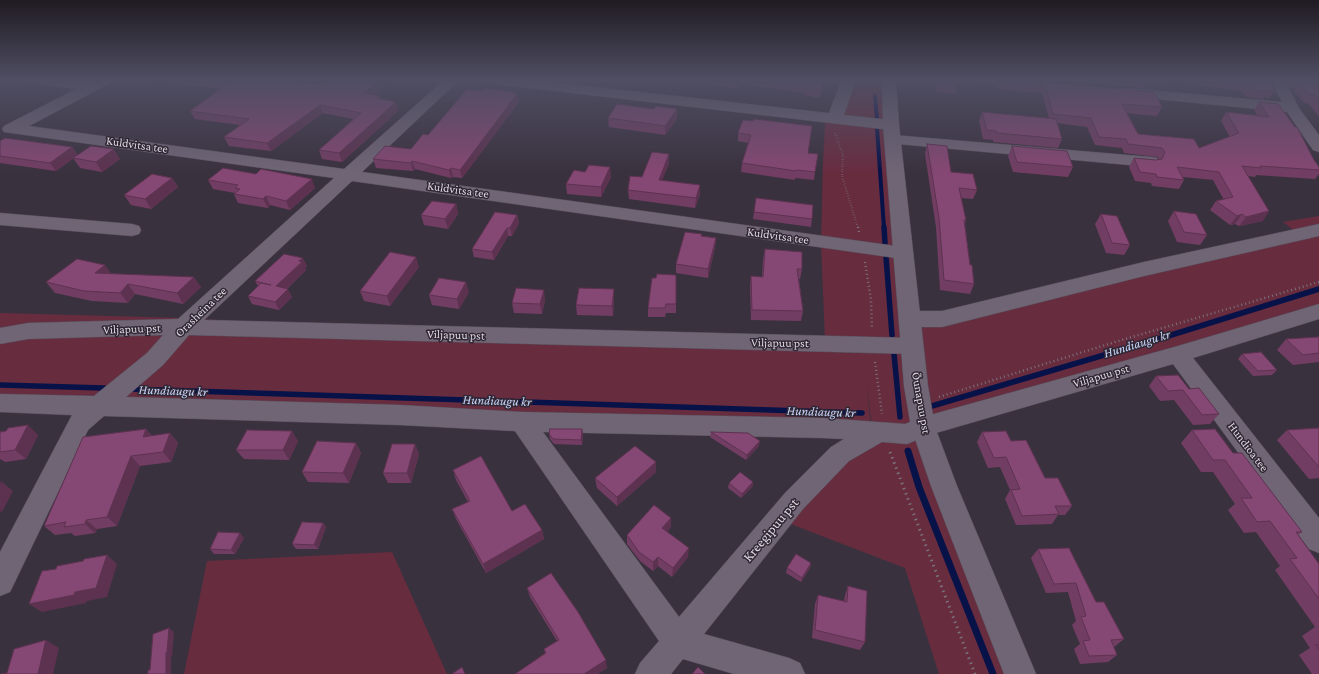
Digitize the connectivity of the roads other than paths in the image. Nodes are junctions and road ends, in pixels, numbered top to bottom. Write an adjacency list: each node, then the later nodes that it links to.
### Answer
1 (46, 110): 8 (street)
2 (418, 110): 12 (street, Orasheina tee)
3 (769, 110): 7 (street)
4 (838, 110): 7 (street)
5 (891, 110): 9 (street, Õunapuu pst)
6 (1294, 110): 10 (street)
7 (835, 118): 9 (street)
8 (6, 131): 12 (street, Kuldvitsa tee)
9 (892, 132): 11 (street); 16 (street, Õunapuu pst)
10 (1319, 147)
11 (1151, 162)
12 (348, 174): 16 (street, Kuldvitsa tee); 19 (street, Orasheina tee)
13 (0, 220): 14 (street)
14 (132, 230)
15 (1319, 230): 18 (street)
16 (903, 253): 18 (street, Õunapuu pst)
17 (1319, 311): 22 (street, Viljapuu pst)
18 (910, 319): 21 (street, Õunapuu pst)
19 (183, 327): 20 (street, Viljapuu pst); 21 (street, Viljapuu pst); 24 (street, Orasheina tee)
20 (0, 336)
21 (912, 346): 26 (street, Õunapuu pst)
22 (1178, 354): 26 (street, Viljapuu pst); 28 (street, Hundioa tee)
23 (0, 403): 24 (street, Viljapuu pst)
24 (98, 405): 25 (street, Viljapuu pst); 29 (street, Orasheina tee)
25 (522, 422): 27 (street, Viljapuu pst); 30 (street)
26 (923, 426): 27 (street, Viljapuu pst); 33 (street, Õunapuu pst)
27 (880, 433): 30 (street, Kreegipuu pst)
28 (1319, 540)
29 (0, 582)
30 (678, 642): 31 (street, Kreegipuu pst); 32 (street)
31 (651, 674)
32 (789, 674)
33 (1020, 674)

